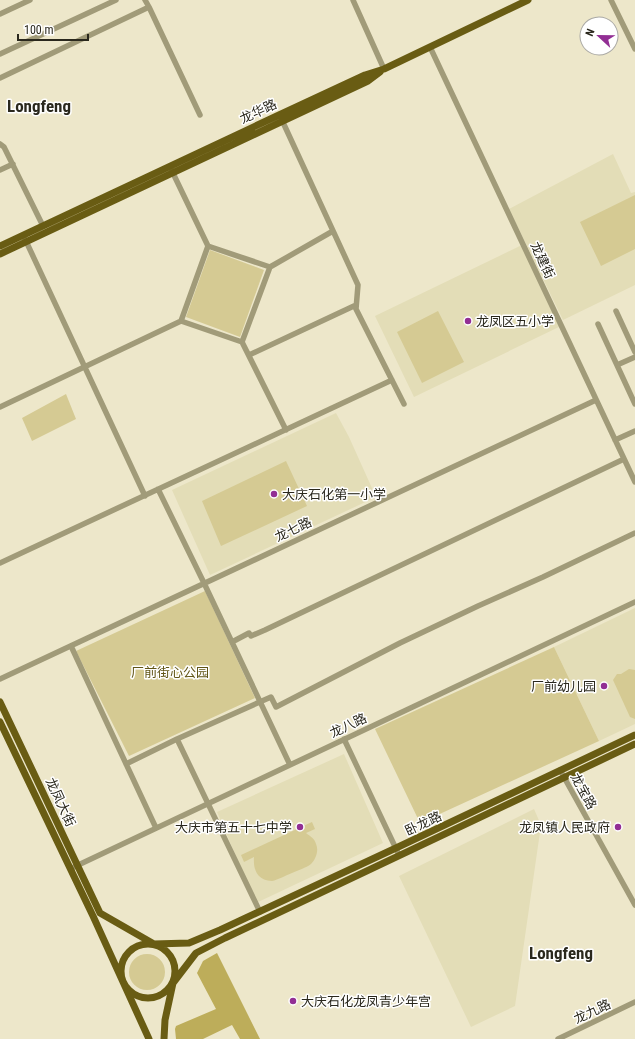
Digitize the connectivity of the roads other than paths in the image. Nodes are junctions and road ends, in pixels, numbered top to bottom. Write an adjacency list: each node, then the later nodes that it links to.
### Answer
1 (28, 0): 8 (street)
2 (116, 0): 11 (street)
3 (145, 0): 7 (street)
4 (353, 0): 12 (street)
5 (528, 0): 9 (main road, 龙华路)
6 (611, 0): 10 (street)
7 (148, 7): 13 (street); 15 (street)
8 (0, 14)
9 (430, 47): 12 (main road, 龙华路); 39 (street, 龙建街)
10 (635, 49)
11 (0, 54)
12 (384, 69): 14 (main road, 龙华路); 16 (main road)
13 (0, 78)
14 (279, 114): 16 (street); 20 (main road, 龙华路)
15 (200, 115)
16 (282, 122): 20 (main road); 22 (street)
17 (0, 144): 18 (street)
18 (13, 164): 19 (street); 21 (street)
19 (0, 170)
20 (171, 170): 21 (main road, 龙华路); 23 (main road); 25 (street)
21 (43, 226): 23 (main road, 龙华路)
22 (333, 231): 27 (street); 28 (street)
23 (25, 238): 24 (main road, 龙华路); 26 (main road); 37 (street)
24 (0, 246)
25 (208, 246): 27 (street); 30 (street)
26 (0, 254)
27 (270, 267): 32 (street)
28 (356, 305): 34 (street); 38 (street)
29 (616, 311): 33 (street)
30 (181, 320): 32 (street); 37 (street)
31 (598, 324): 36 (street)
32 (242, 342): 34 (street)
33 (635, 352)
34 (249, 355): 43 (street)
35 (635, 357): 36 (street)
36 (617, 365): 41 (street)
37 (84, 366): 42 (street); 49 (street)
38 (392, 380): 40 (street); 43 (street)
39 (596, 400): 45 (street, 龙建街); 52 (street, 龙七路)
40 (404, 404)
41 (635, 404)
42 (0, 407)
43 (286, 430): 48 (street)
44 (635, 431): 45 (street)
45 (615, 440): 46 (street, 龙建街)
46 (624, 459): 47 (street, 龙建街); 54 (street)
47 (635, 482)
48 (158, 489): 49 (street); 52 (street)
49 (145, 496): 51 (street)
50 (635, 533): 58 (street)
51 (0, 563)
52 (204, 583): 54 (street); 55 (street, 龙七路)
53 (635, 602): 62 (street, 龙八路)
54 (232, 642): 58 (street)
55 (71, 646): 56 (street, 龙七路); 64 (street)
56 (0, 679)
57 (0, 702): 71 (main road, 龙凤大街)
58 (260, 702): 61 (street); 65 (street)
59 (0, 722): 72 (main road, 龙凤大街)
60 (635, 735): 66 (main road, 卧龙路)
61 (177, 739): 64 (street); 68 (street)
62 (344, 739): 65 (street, 龙八路); 70 (street)
63 (635, 744): 67 (main road, 卧龙路)
64 (126, 764): 69 (street)
65 (290, 765): 68 (street, 龙八路)
66 (560, 770): 67 (street, 龙宝路); 70 (main road, 卧龙路)
67 (564, 778): 70 (main road, 卧龙路); 73 (street, 龙宝路)
68 (208, 804): 69 (street, 龙八路); 74 (street)
69 (156, 828): 71 (street, 龙八路)
70 (398, 852): 74 (main road, 卧龙路); 77 (main road, 卧龙路)
71 (77, 865): 72 (street, 龙八路); 75 (main road, 龙凤大街)
72 (70, 868): 76 (main road, 龙凤大街)
73 (635, 906)
74 (260, 912): 75 (main road, 卧龙路)
75 (154, 944): 76 (main road); 77 (main road)
76 (123, 982): 77 (main road); 79 (main road, 龙凤大街)
77 (173, 983): 80 (main road)
78 (635, 1002): 81 (street, 龙九路)
79 (149, 1039)
80 (164, 1039)
81 (558, 1039)

